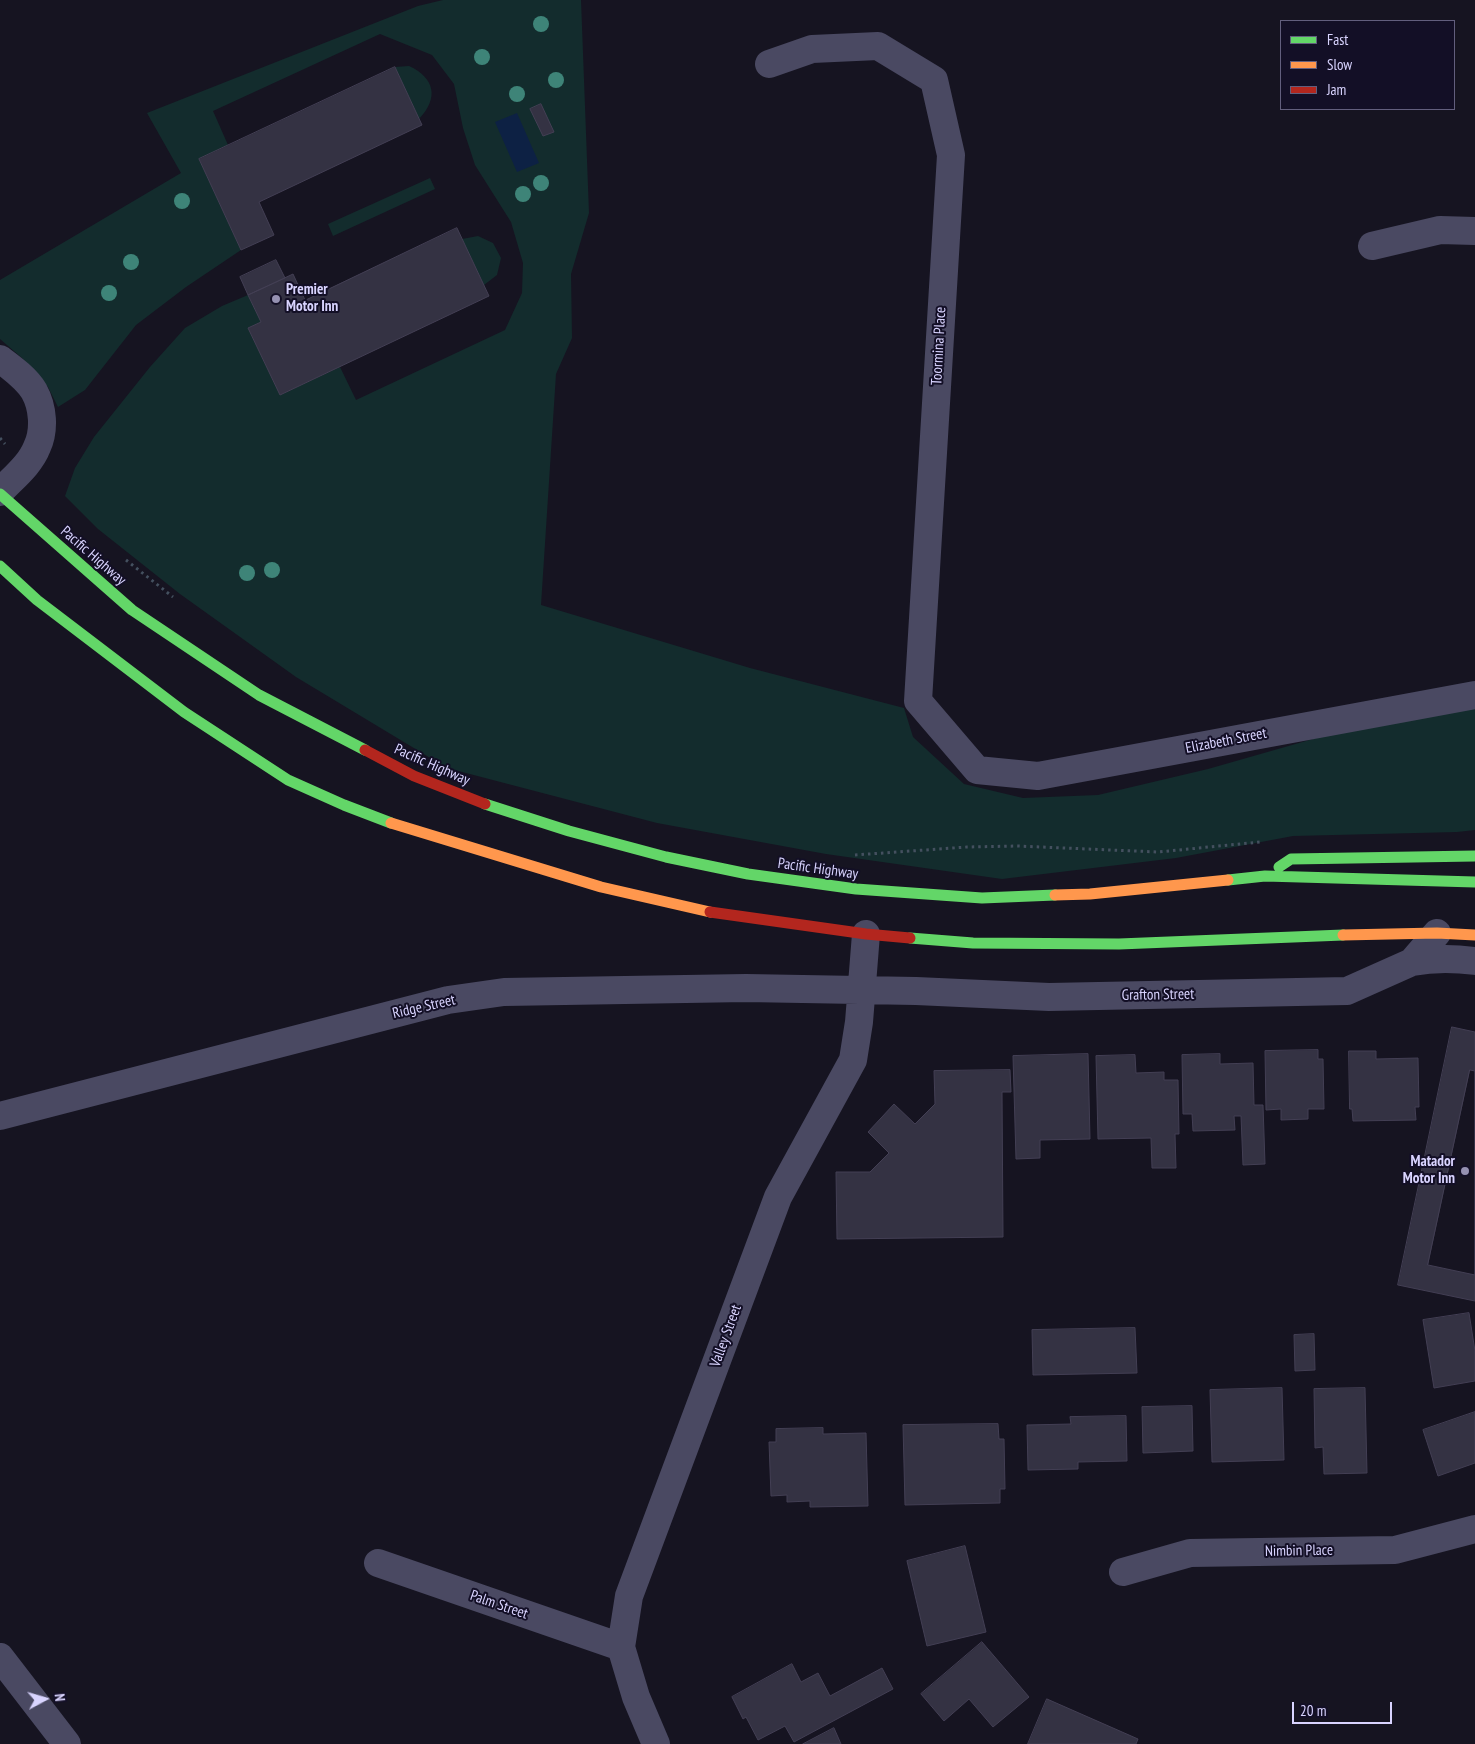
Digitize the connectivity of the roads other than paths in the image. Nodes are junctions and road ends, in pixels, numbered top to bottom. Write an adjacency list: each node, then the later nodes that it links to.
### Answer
1 (769, 64): 8 (street, Toormina Place)
2 (1475, 232): 3 (street)
3 (1372, 246)
4 (0, 359): 5 (street)
5 (0, 493): 10 (highway, Pacific Highway)
6 (0, 566): 12 (highway)
7 (1475, 695): 8 (street, Elizabeth Street)
8 (977, 770)
9 (1475, 856): 10 (highway)
10 (1265, 876): 11 (highway)
11 (1475, 882)
12 (866, 934): 13 (highway); 17 (street, Valley Street)
13 (1446, 934): 14 (highway); 15 (highway); 16 (street, Grafton Street)
14 (1475, 935)
15 (1472, 953): 16 (street)
16 (1412, 962): 17 (street, Grafton Street)
17 (861, 990): 18 (street, Ridge Street); 22 (street, Valley Street)
18 (0, 1116)
19 (1475, 1530): 21 (street, Nimbin Place)
20 (378, 1563): 22 (street, Palm Street)
21 (1122, 1572)
22 (621, 1647): 25 (street, Valley Street)
23 (0, 1656): 24 (street)
24 (67, 1744)
25 (656, 1744)

